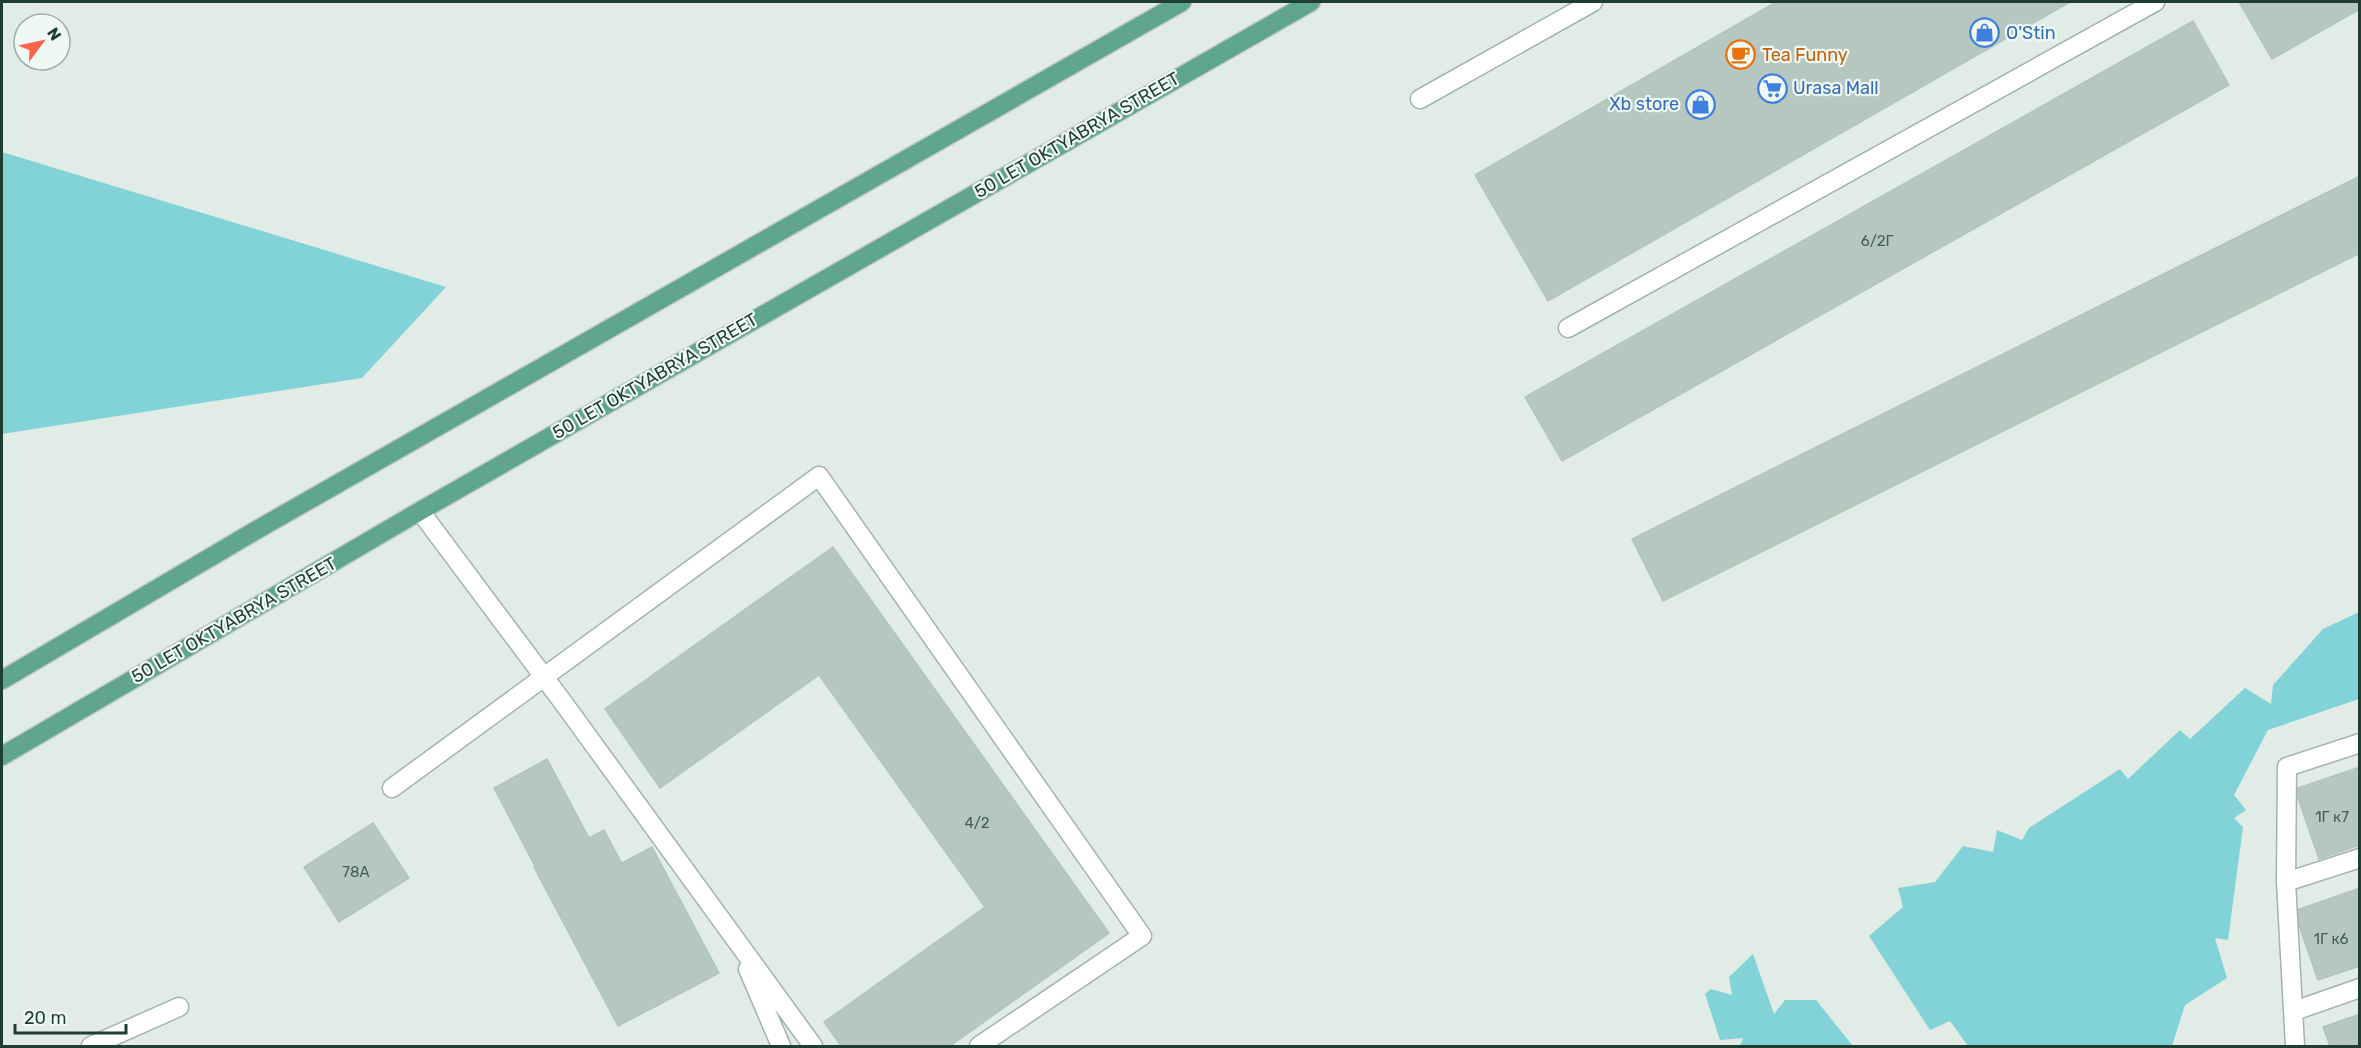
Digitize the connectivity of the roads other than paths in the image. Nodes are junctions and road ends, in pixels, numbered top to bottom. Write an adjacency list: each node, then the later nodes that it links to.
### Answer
1 (1182, 2): 9 (main road)
2 (1311, 2): 7 (main road, 50 LET OKTYABRYA STREET)
3 (1593, 2): 5 (lane)
4 (2155, 2): 6 (lane)
5 (1420, 99)
6 (1568, 328)
7 (420, 511): 8 (lane); 11 (main road, 50 LET OKTYABRYA STREET)
8 (544, 677): 12 (lane); 15 (lane); 22 (lane)
9 (2, 680)
10 (2360, 743): 14 (lane)
11 (2, 756)
12 (392, 788)
13 (2360, 858): 14 (lane)
14 (2286, 882): 18 (lane)
15 (736, 940): 20 (lane); 21 (lane)
16 (2360, 988): 18 (lane)
17 (179, 1008): 19 (lane)
18 (2294, 1011): 23 (lane)
19 (91, 1047)
20 (781, 1047)
21 (813, 1047)
22 (980, 1047)
23 (2295, 1047)

